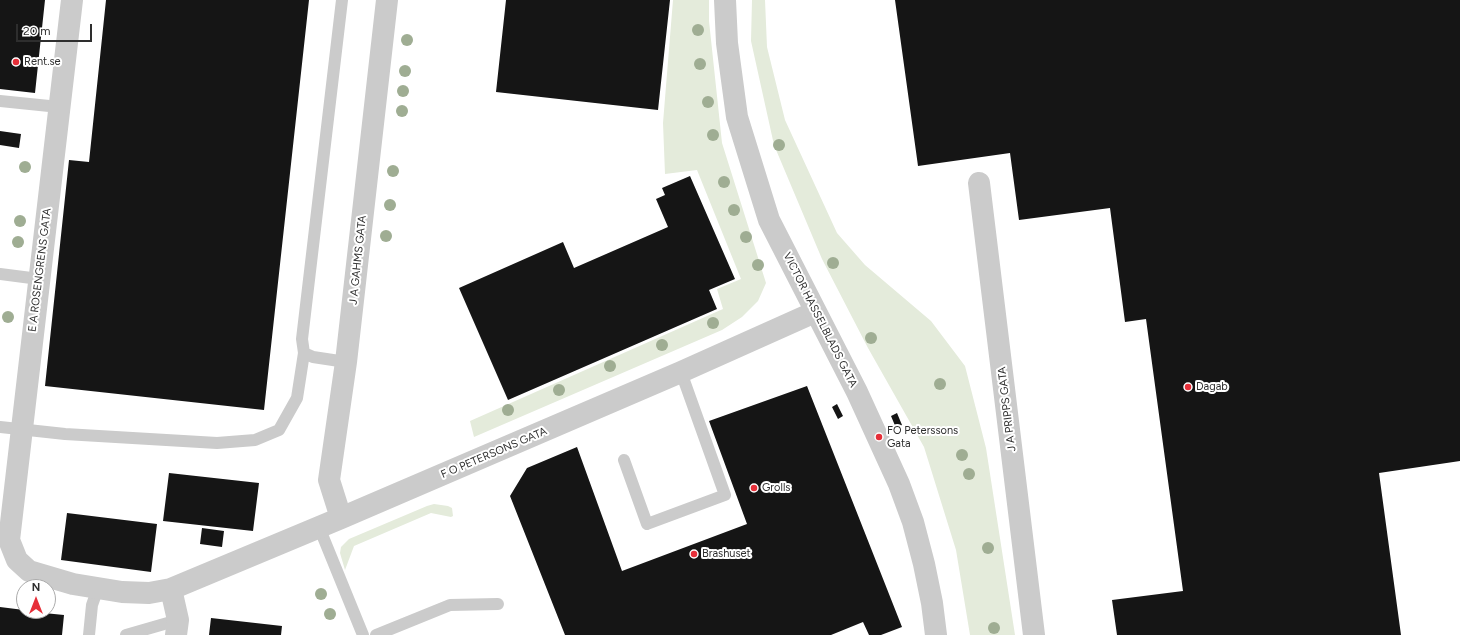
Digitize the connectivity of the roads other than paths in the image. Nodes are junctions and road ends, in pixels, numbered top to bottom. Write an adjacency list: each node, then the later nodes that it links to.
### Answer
1 (72, 0): 6 (street, E A ROSENGRENS GATA)
2 (342, 0): 11 (lane)
3 (388, 0): 12 (street, J A GAHMS GATA)
4 (725, 0): 10 (street, VICTOR HASSELBLADS GATA)
5 (0, 101): 6 (lane)
6 (59, 107): 9 (street, E A ROSENGRENS GATA)
7 (979, 183): 29 (street, J A PRIPPS GATA)
8 (0, 274): 9 (lane)
9 (39, 279): 15 (street, E A ROSENGRENS GATA)
10 (815, 312): 13 (street, F O PETERSONS GATA); 28 (street, VICTOR HASSELBLADS GATA)
11 (304, 353): 12 (lane); 15 (lane)
12 (346, 362): 17 (street, J A GAHMS GATA)
13 (682, 372): 16 (lane); 17 (street, F O PETERSONS GATA)
14 (0, 427): 15 (lane)
15 (21, 430): 19 (street, E A ROSENGRENS GATA)
16 (624, 460)
17 (341, 518): 18 (street, F O PETERSONS GATA)
18 (319, 526): 21 (street, F O PETERSONS GATA); 26 (lane)
19 (6, 532): 20 (street, F O PETERSONS GATA)
20 (98, 588): 21 (street, F O PETERSONS GATA); 24 (lane)
21 (172, 589): 23 (street)
22 (498, 604): 27 (lane)
23 (177, 627): 25 (lane)
24 (89, 635)
25 (126, 635)
26 (363, 635)
27 (376, 635)
28 (936, 635)
29 (1034, 635)

